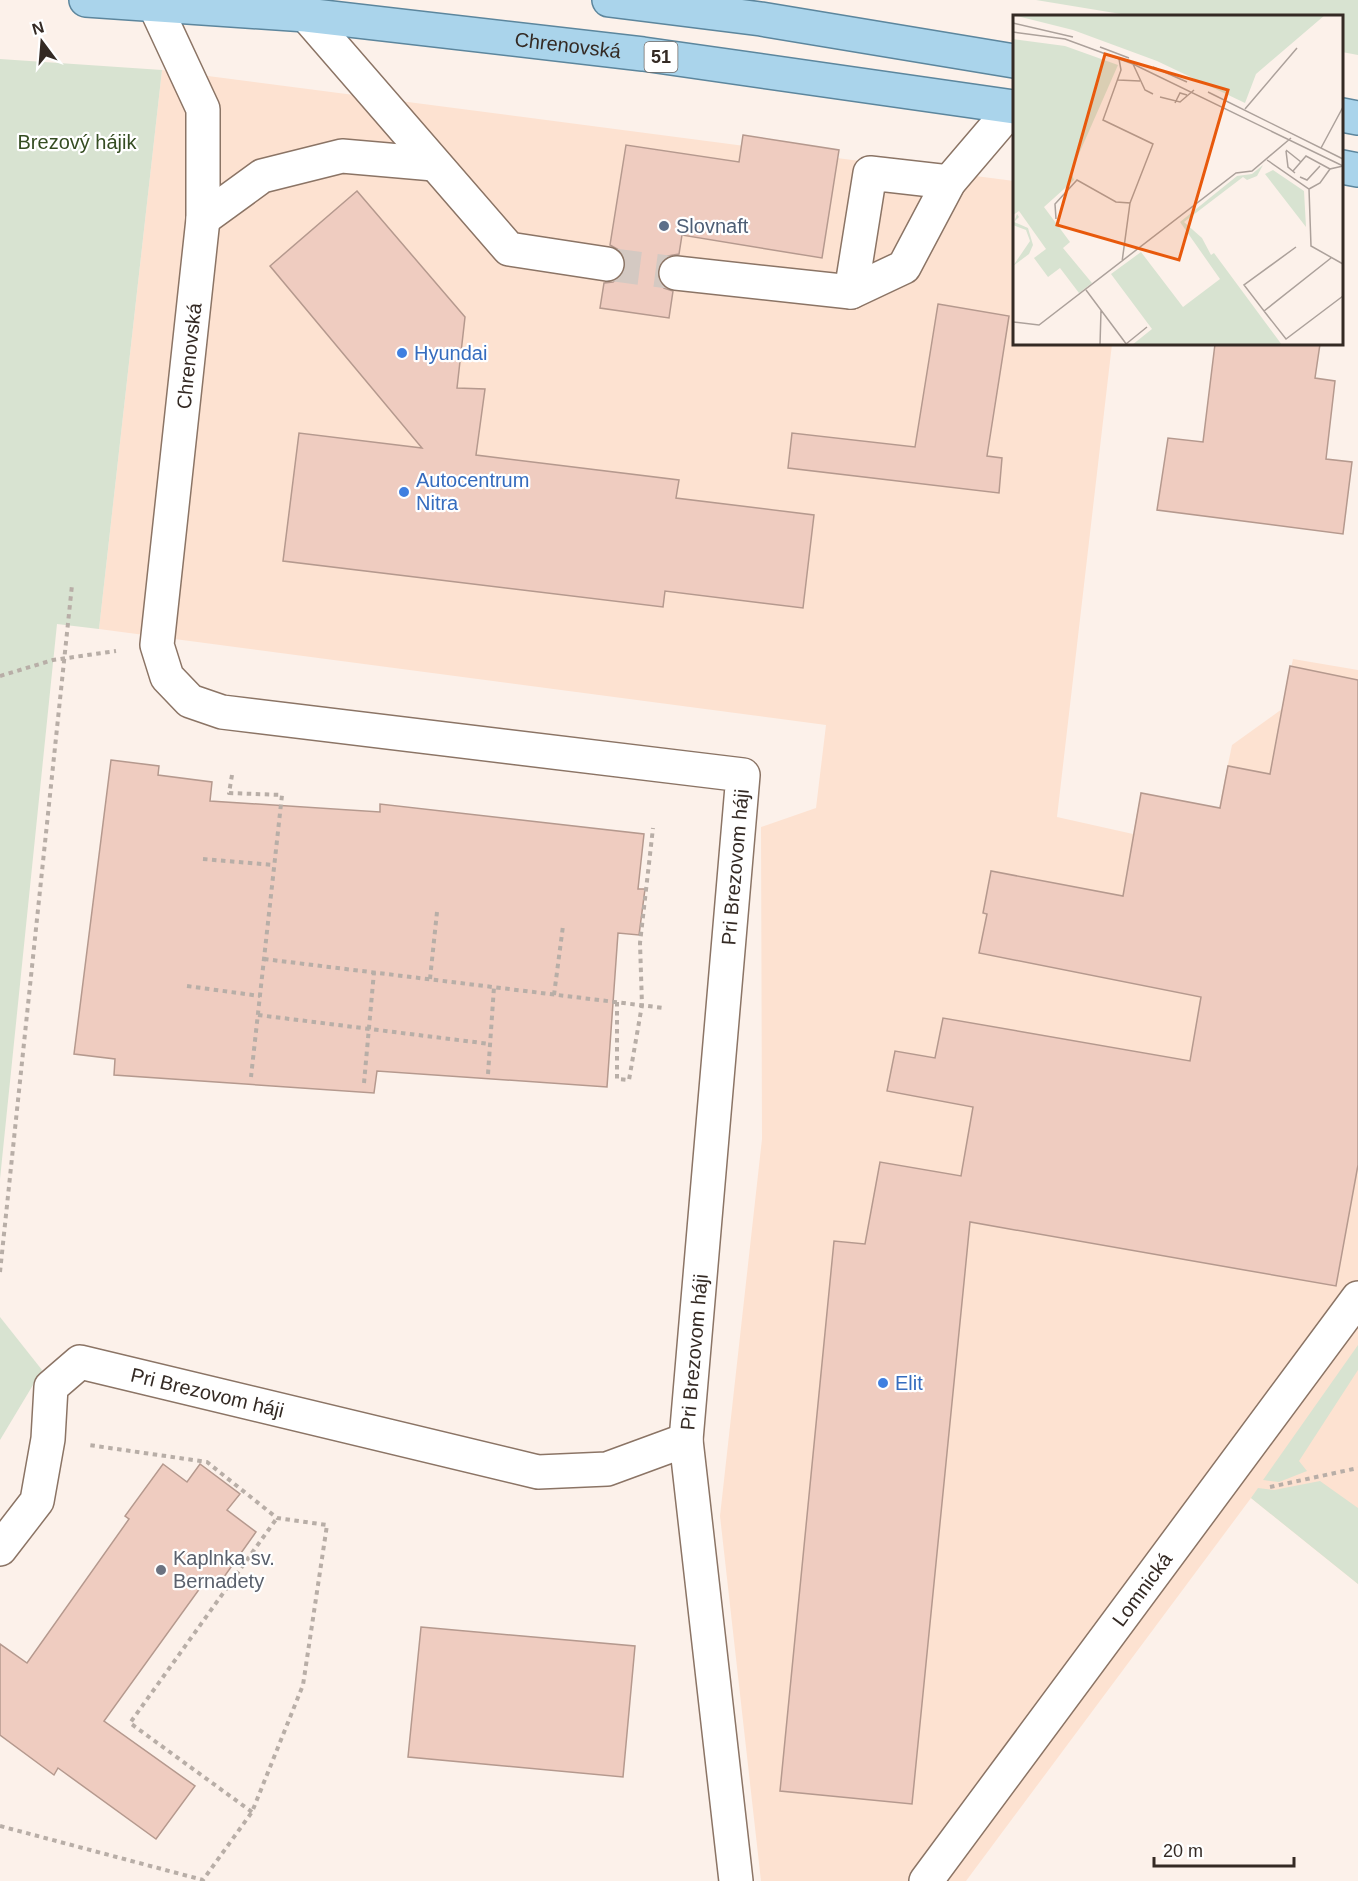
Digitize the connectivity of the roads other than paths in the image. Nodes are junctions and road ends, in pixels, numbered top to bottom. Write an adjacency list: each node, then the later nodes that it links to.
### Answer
1 (86, 0): 3 (main road, Chrenovská / 51)
2 (609, 0): 5 (main road)
3 (154, 6): 4 (main road, Chrenovská / 51); 14 (street, Chrenovská)
4 (306, 15): 6 (main road, Chrenovská / 51); 10 (street)
5 (1013, 61)
6 (1013, 107)
7 (1013, 108): 13 (street)
8 (1343, 115): 9 (main road)
9 (1358, 118)
10 (434, 164): 14 (street); 15 (street)
11 (1343, 167): 12 (main road)
12 (1358, 170)
13 (949, 182): 17 (street); 17 (street)
14 (203, 219): 18 (street, Chrenovská)
15 (607, 264)
16 (676, 273): 17 (street)
17 (851, 292)
18 (157, 645): 20 (street, Pri Brezovom háji)
19 (1358, 1298): 23 (street, Lomnická)
20 (686, 1440): 21 (street, Pri Brezovom háji); 22 (street, Pri Brezovom háji)
21 (0, 1549)
22 (735, 1881)
23 (926, 1881)

